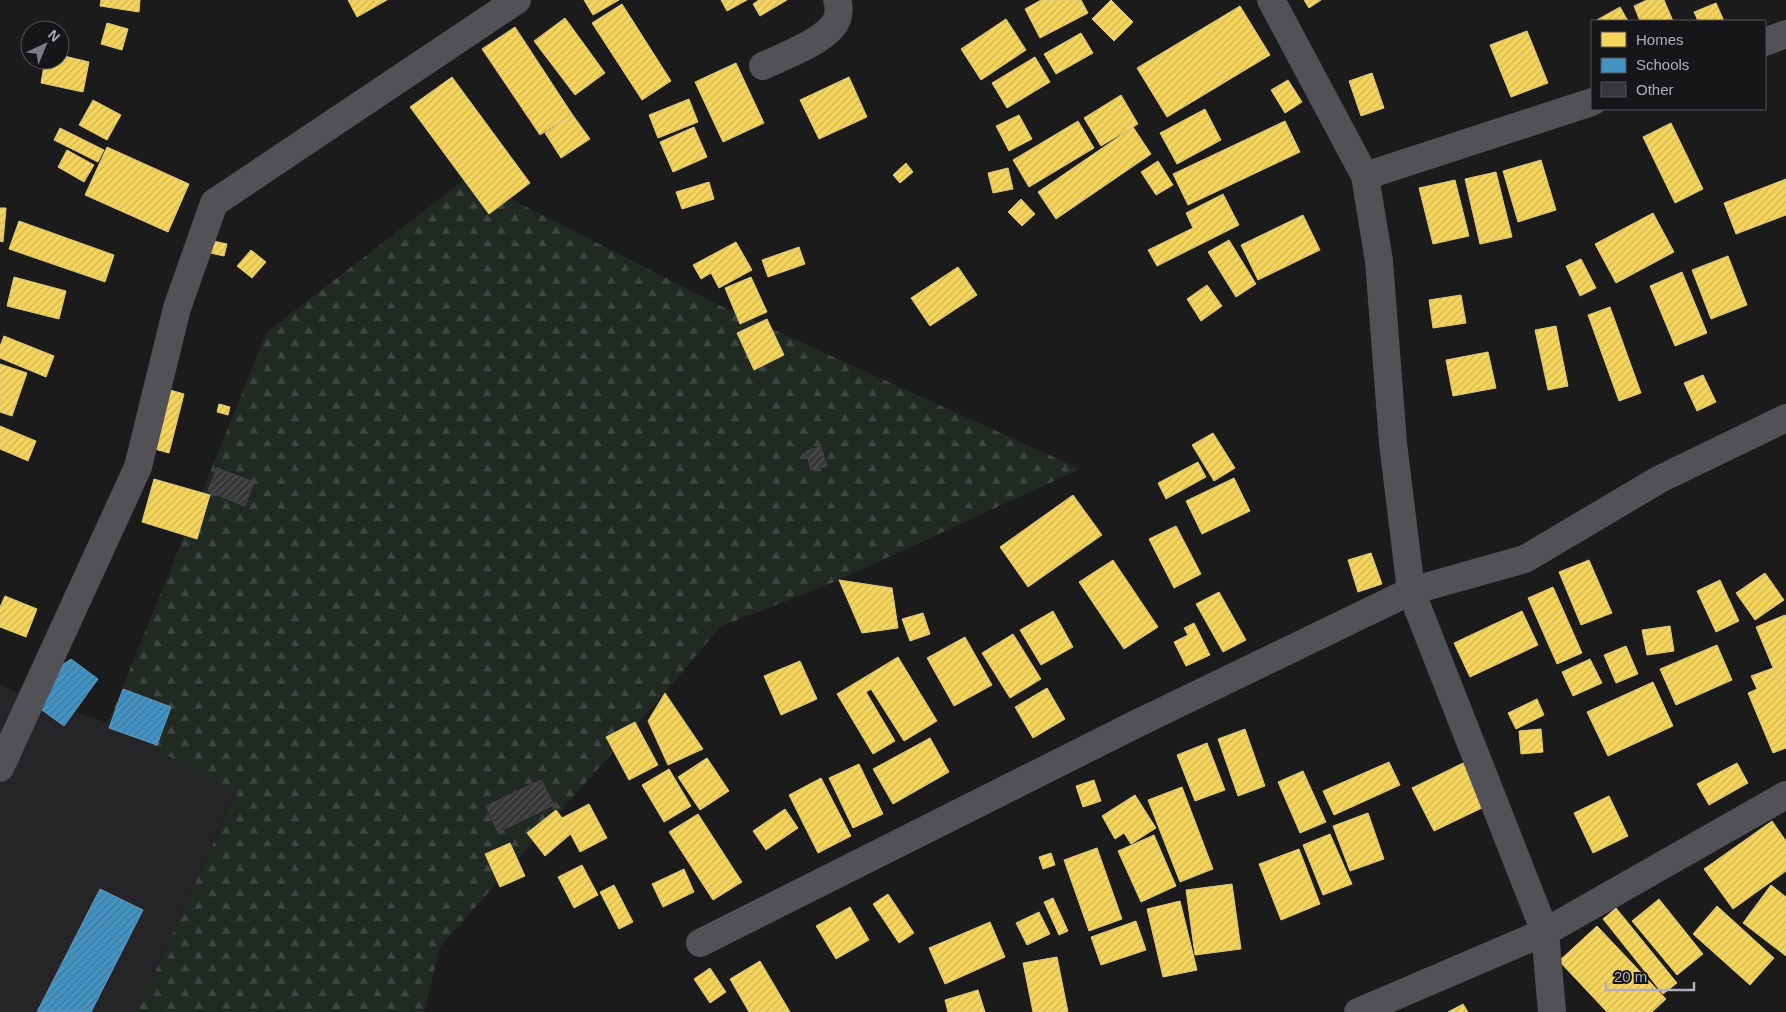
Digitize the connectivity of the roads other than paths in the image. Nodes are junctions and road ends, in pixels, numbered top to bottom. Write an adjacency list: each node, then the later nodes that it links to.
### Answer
1 (517, 0): 11 (street)
2 (837, 0): 6 (street)
3 (1271, 0): 8 (street)
4 (1786, 34): 5 (street)
5 (1766, 42)
6 (763, 66)
7 (1591, 102): 8 (street)
8 (1365, 176): 10 (street)
9 (1786, 418): 10 (street)
10 (1411, 591): 13 (street); 14 (street)
11 (0, 768)
12 (1786, 795): 13 (street)
13 (1545, 932): 15 (street); 16 (street)
14 (700, 943)
15 (1358, 1012)
16 (1552, 1012)

